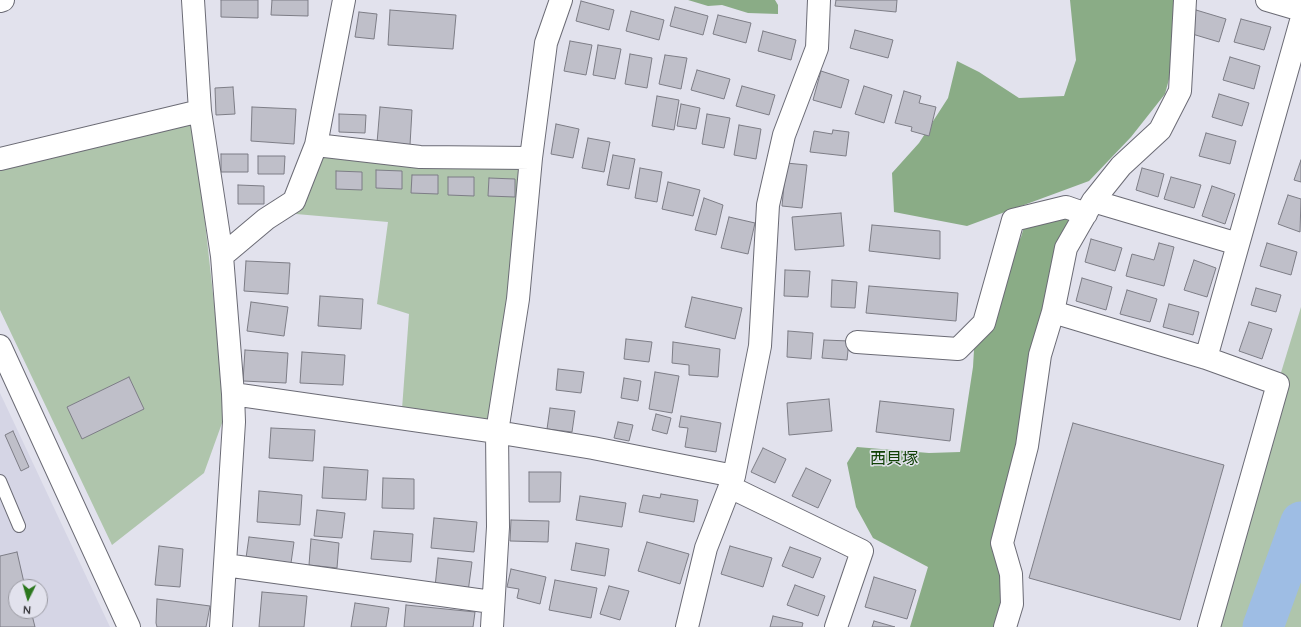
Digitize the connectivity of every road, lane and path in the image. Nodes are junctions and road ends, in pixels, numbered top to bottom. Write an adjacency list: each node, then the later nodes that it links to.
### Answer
1 (194, 0): 9 (street)
2 (344, 0): 10 (street)
3 (561, 0): 11 (street)
4 (819, 0): 23 (street)
5 (1185, 0): 13 (street)
6 (1267, 0): 7 (street)
7 (1301, 10)
8 (1301, 22): 14 (street)
9 (200, 111): 12 (street); 15 (street)
10 (316, 145): 11 (street); 15 (street)
11 (531, 158): 21 (street)
12 (0, 159)
13 (1090, 208): 14 (street); 16 (street); 17 (street)
14 (1238, 244): 19 (street)
15 (222, 256): 20 (street)
16 (1053, 312): 19 (street); 32 (street)
17 (857, 342)
18 (0, 346): 27 (street)
19 (1206, 358): 33 (street)
20 (233, 394): 21 (street); 25 (street)
21 (497, 432): 23 (street); 26 (street)
22 (0, 481): 24 (lane)
23 (732, 481): 30 (street); 31 (street)
24 (19, 526)
25 (225, 565): 26 (street); 28 (street)
26 (492, 602): 29 (street)
27 (129, 627)
28 (221, 627)
29 (492, 627)
30 (687, 627)
31 (836, 627)
32 (1005, 627)
33 (1209, 627)

